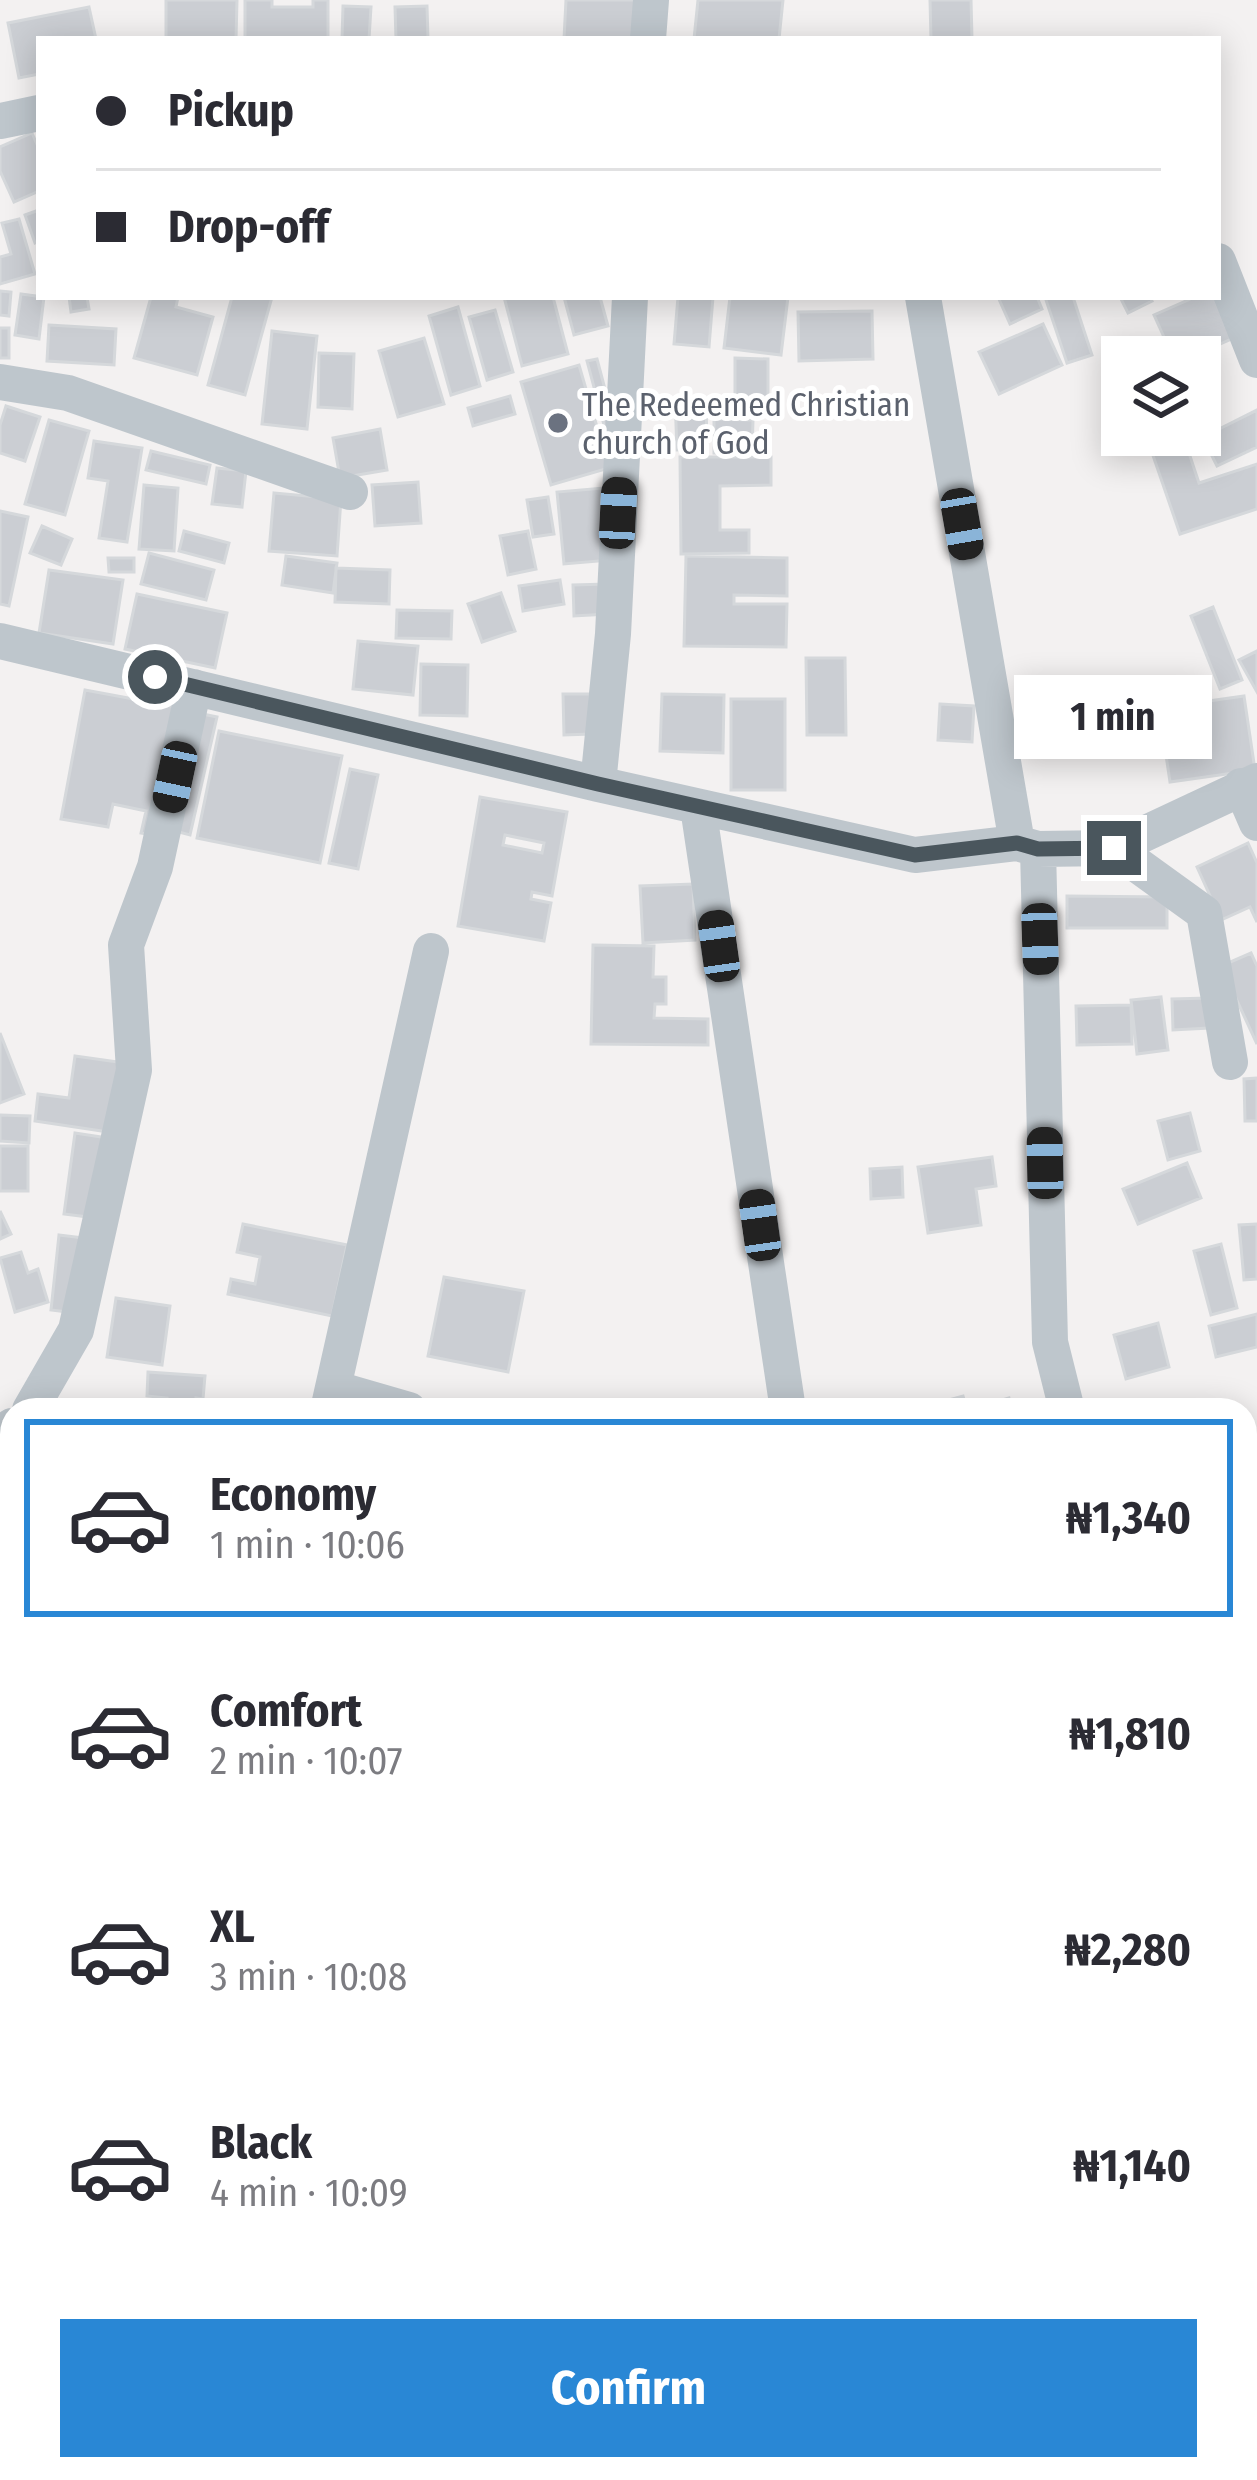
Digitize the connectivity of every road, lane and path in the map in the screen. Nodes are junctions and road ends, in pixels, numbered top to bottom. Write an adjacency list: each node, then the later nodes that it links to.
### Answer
1 (651, 0): 2 (street)
2 (648, 36)
3 (36, 114): 4 (street)
4 (0, 121)
5 (1221, 269): 8 (street)
6 (630, 300): 14 (street)
7 (924, 300): 17 (street)
8 (1257, 360)
9 (0, 382): 10 (street)
10 (350, 492)
11 (0, 641): 12 (street)
12 (194, 687): 14 (street); 21 (street)
13 (1249, 783): 16 (street); 18 (street)
14 (598, 784): 15 (street)
15 (698, 807): 17 (street); 23 (street)
16 (1257, 823)
17 (1028, 846): 18 (street); 24 (street)
18 (1114, 848): 20 (street)
19 (431, 951): 22 (street)
20 (1230, 1062)
21 (37, 1398)
22 (330, 1398)
23 (786, 1398)
24 (1064, 1398)

